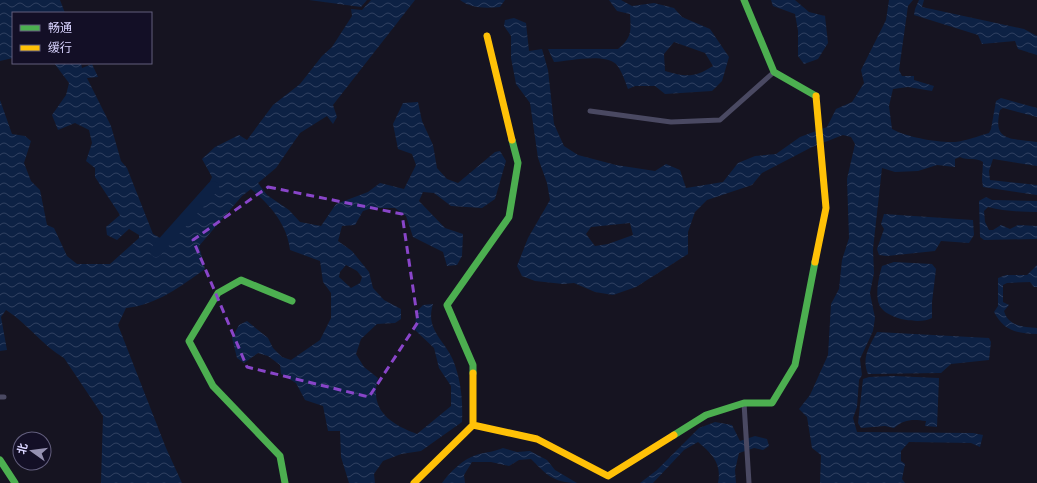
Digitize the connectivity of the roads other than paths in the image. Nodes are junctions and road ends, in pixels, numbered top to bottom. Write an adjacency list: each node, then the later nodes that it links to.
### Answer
1 (744, 0): 3 (street)
2 (487, 36): 7 (street)
3 (774, 72): 4 (street); 6 (street)
4 (590, 111)
5 (292, 301): 10 (street)
6 (744, 403): 7 (street); 12 (street)
7 (473, 425): 11 (street)
8 (0, 460): 9 (street)
9 (15, 483)
10 (285, 483)
11 (414, 483)
12 (749, 483)

